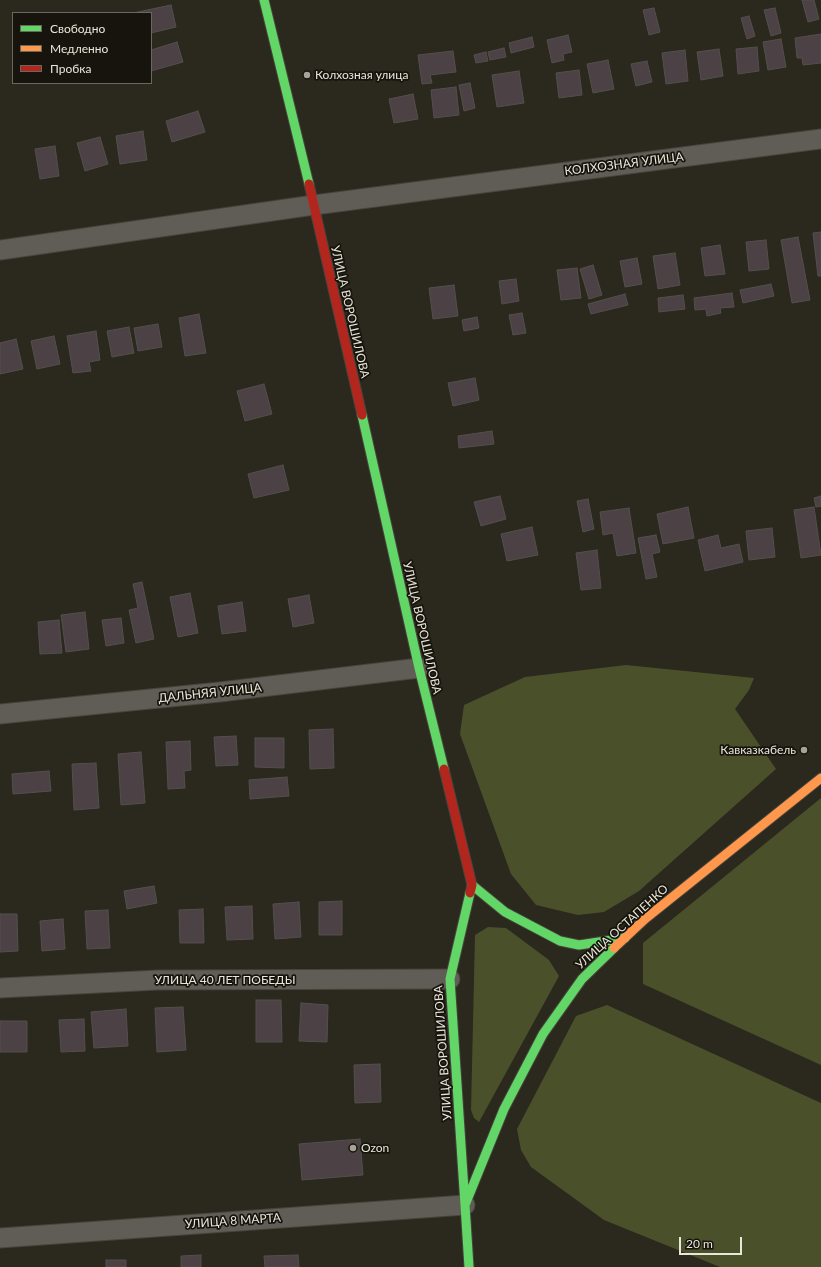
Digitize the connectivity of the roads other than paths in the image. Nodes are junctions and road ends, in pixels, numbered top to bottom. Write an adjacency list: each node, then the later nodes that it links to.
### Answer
1 (264, 0): 3 (main road, УЛИЦА ВОРОШИЛОВА)
2 (821, 138): 3 (street, КОЛХОЗНАЯ УЛИЦА)
3 (314, 205): 4 (street, КОЛХОЗНАЯ УЛИЦА); 5 (main road, УЛИЦА ВОРОШИЛОВА)
4 (0, 250)
5 (419, 668): 6 (street, ДАЛЬНЯЯ УЛИЦА); 8 (main road, УЛИЦА ВОРОШИЛОВА)
6 (0, 714)
7 (821, 778): 9 (main road, УЛИЦА ОСТАПЕНКО)
8 (472, 885): 9 (main road); 10 (main road, УЛИЦА ВОРОШИЛОВА)
9 (625, 938): 12 (main road, УЛИЦА ОСТАПЕНКО)
10 (450, 979): 11 (street, УЛИЦА 40 ЛЕТ ПОБЕДЫ); 12 (main road, УЛИЦА ВОРОШИЛОВА)
11 (0, 988)
12 (465, 1205): 13 (street, УЛИЦА 8 МАРТА); 14 (main road, УЛИЦА ВОРОШИЛОВА)
13 (0, 1238)
14 (469, 1267)

